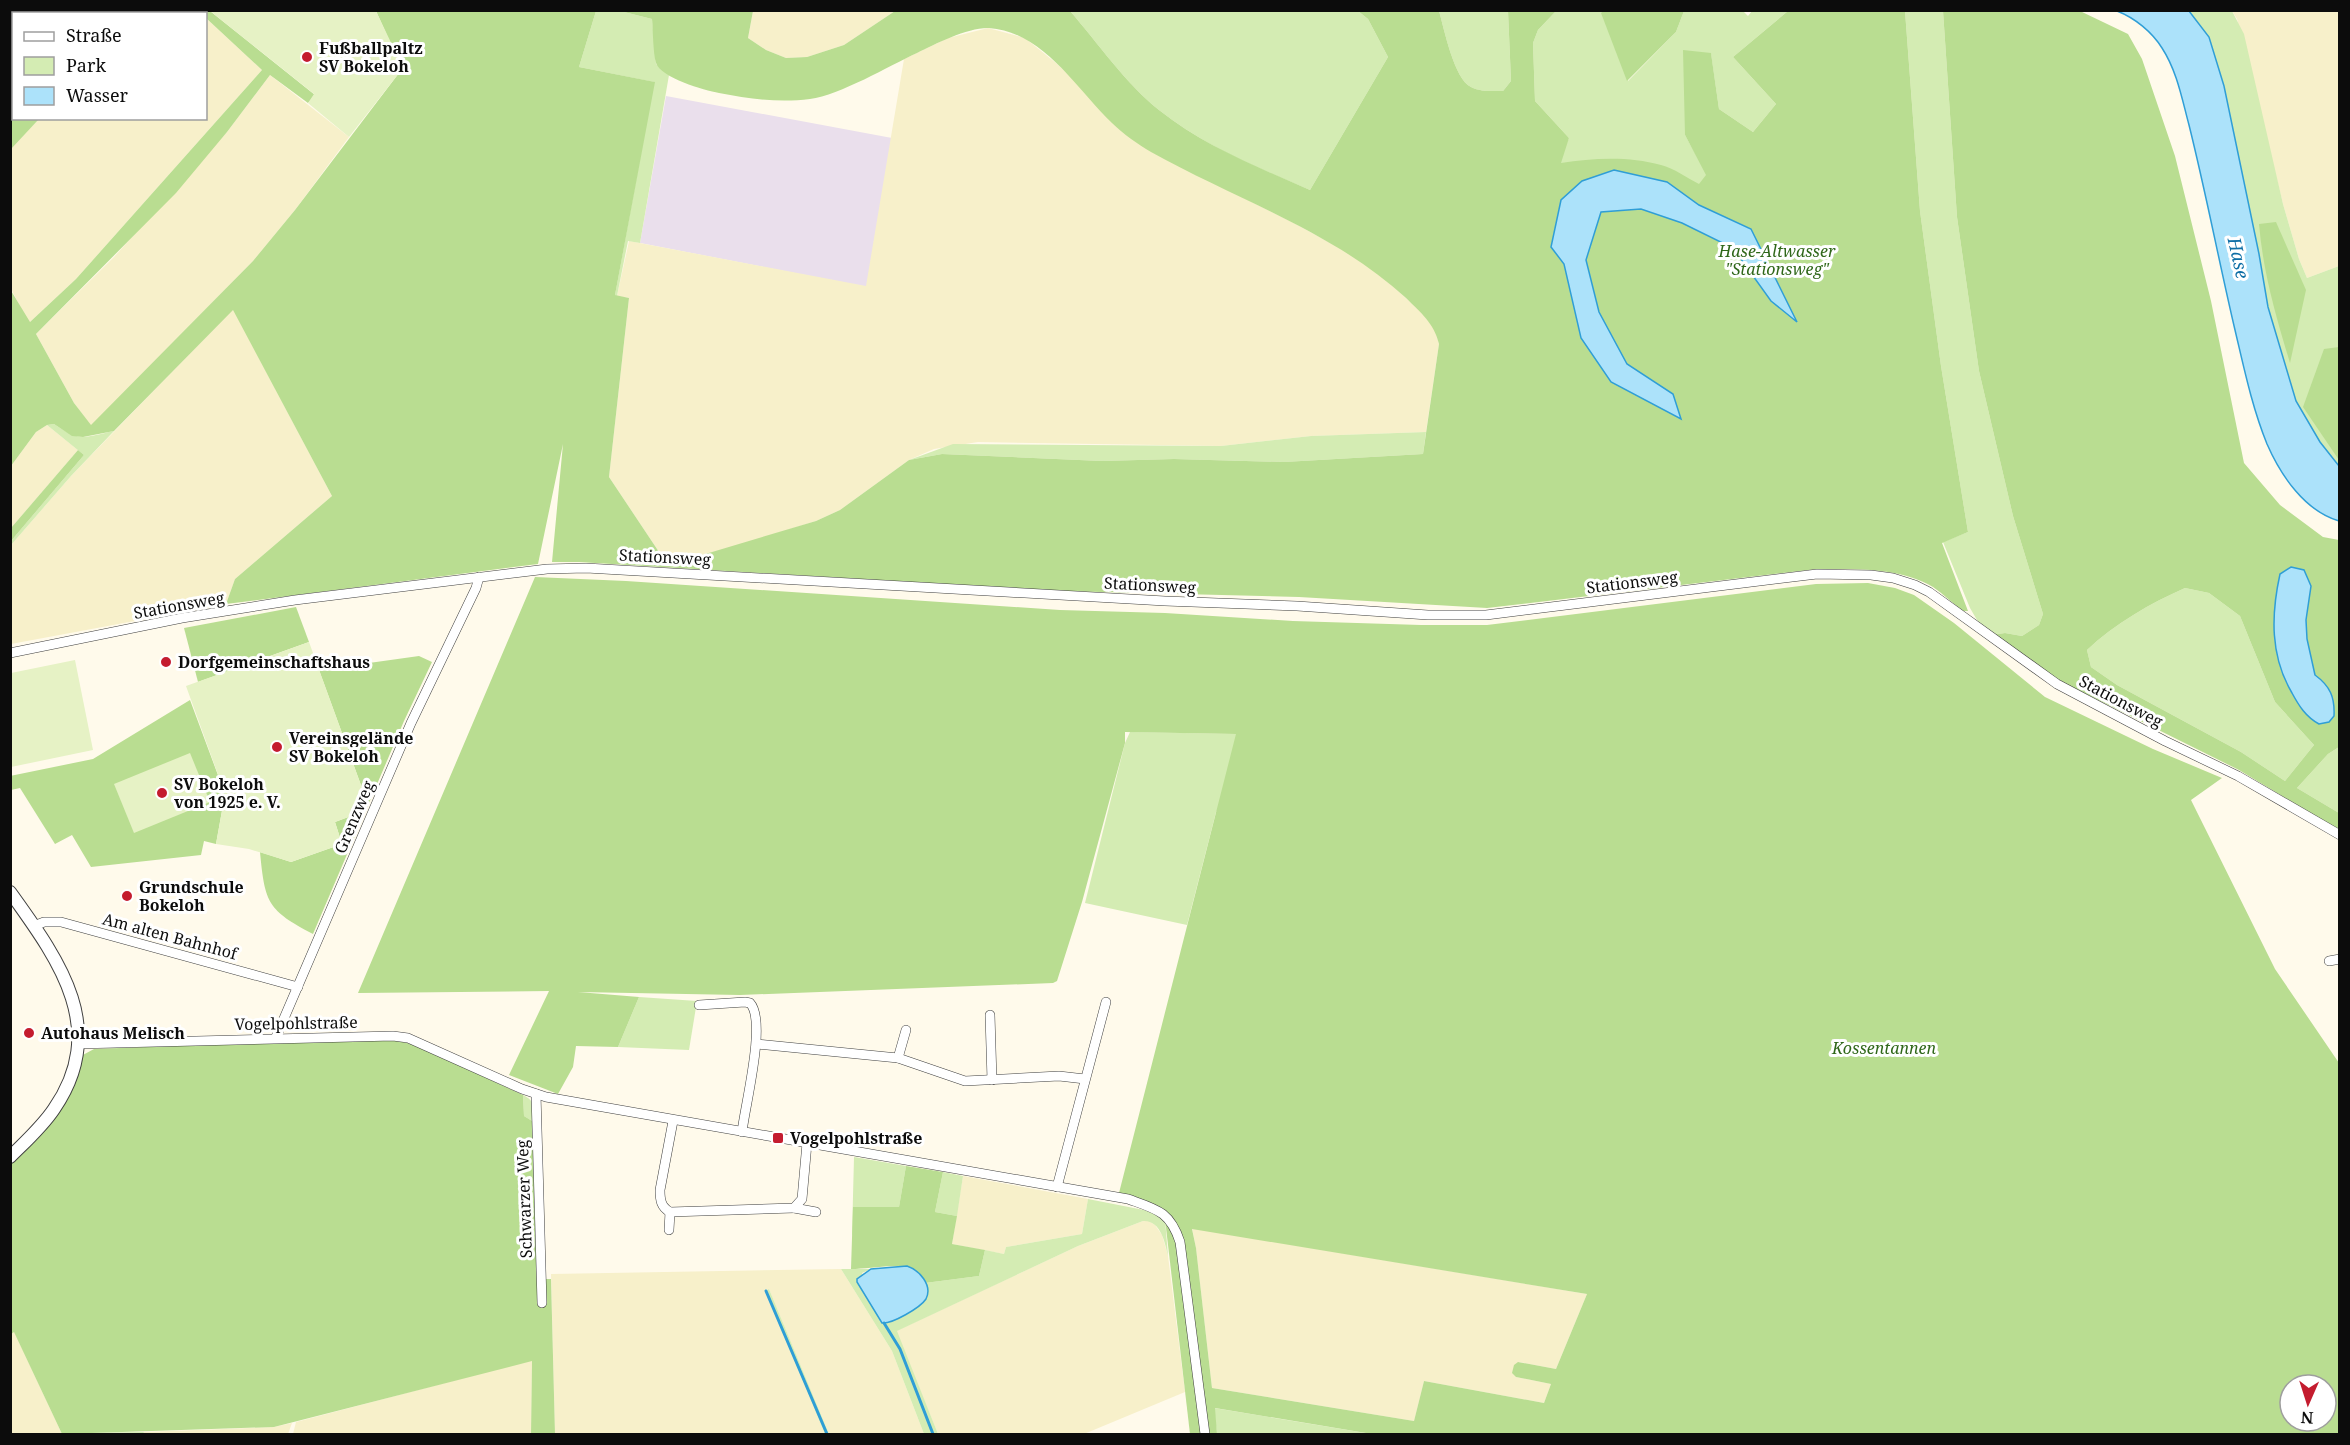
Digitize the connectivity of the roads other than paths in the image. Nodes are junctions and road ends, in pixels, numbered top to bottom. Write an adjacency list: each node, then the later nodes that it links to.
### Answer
1 (479, 577): 2 (street, Stationsweg); 3 (street, Stationsweg); 8 (street, Grenzweg)
2 (10, 653)
3 (2340, 835)
4 (10, 892): 5 (street)
5 (34, 926): 8 (street, Am alten Bahnhof); 14 (street)
6 (2340, 959): 7 (street)
7 (2329, 961)
8 (297, 987): 13 (street, Grenzweg)
9 (1106, 1002): 17 (street)
10 (699, 1005): 15 (street)
11 (990, 1016): 18 (street)
12 (906, 1030): 16 (street)
13 (276, 1037): 14 (street, Vogelpohlstraße); 19 (street, Vogelpohlstraße)
14 (77, 1044): 23 (street)
15 (757, 1044): 16 (street); 21 (street)
16 (898, 1058): 18 (street)
17 (1085, 1079): 18 (street); 24 (street)
18 (992, 1080)
19 (536, 1094): 20 (street, Vogelpohlstraße); 29 (street, Schwarzer Weg)
20 (674, 1121): 21 (street, Vogelpohlstraße); 26 (street)
21 (742, 1132): 22 (street, Vogelpohlstraße)
22 (807, 1143): 24 (street, Vogelpohlstraße); 25 (street)
23 (10, 1157)
24 (1057, 1187): 30 (street, Vogelpohlstraße)
25 (794, 1208): 26 (street); 27 (street)
26 (670, 1212): 28 (street)
27 (816, 1212)
28 (669, 1230)
29 (542, 1303)
30 (1205, 1434)

